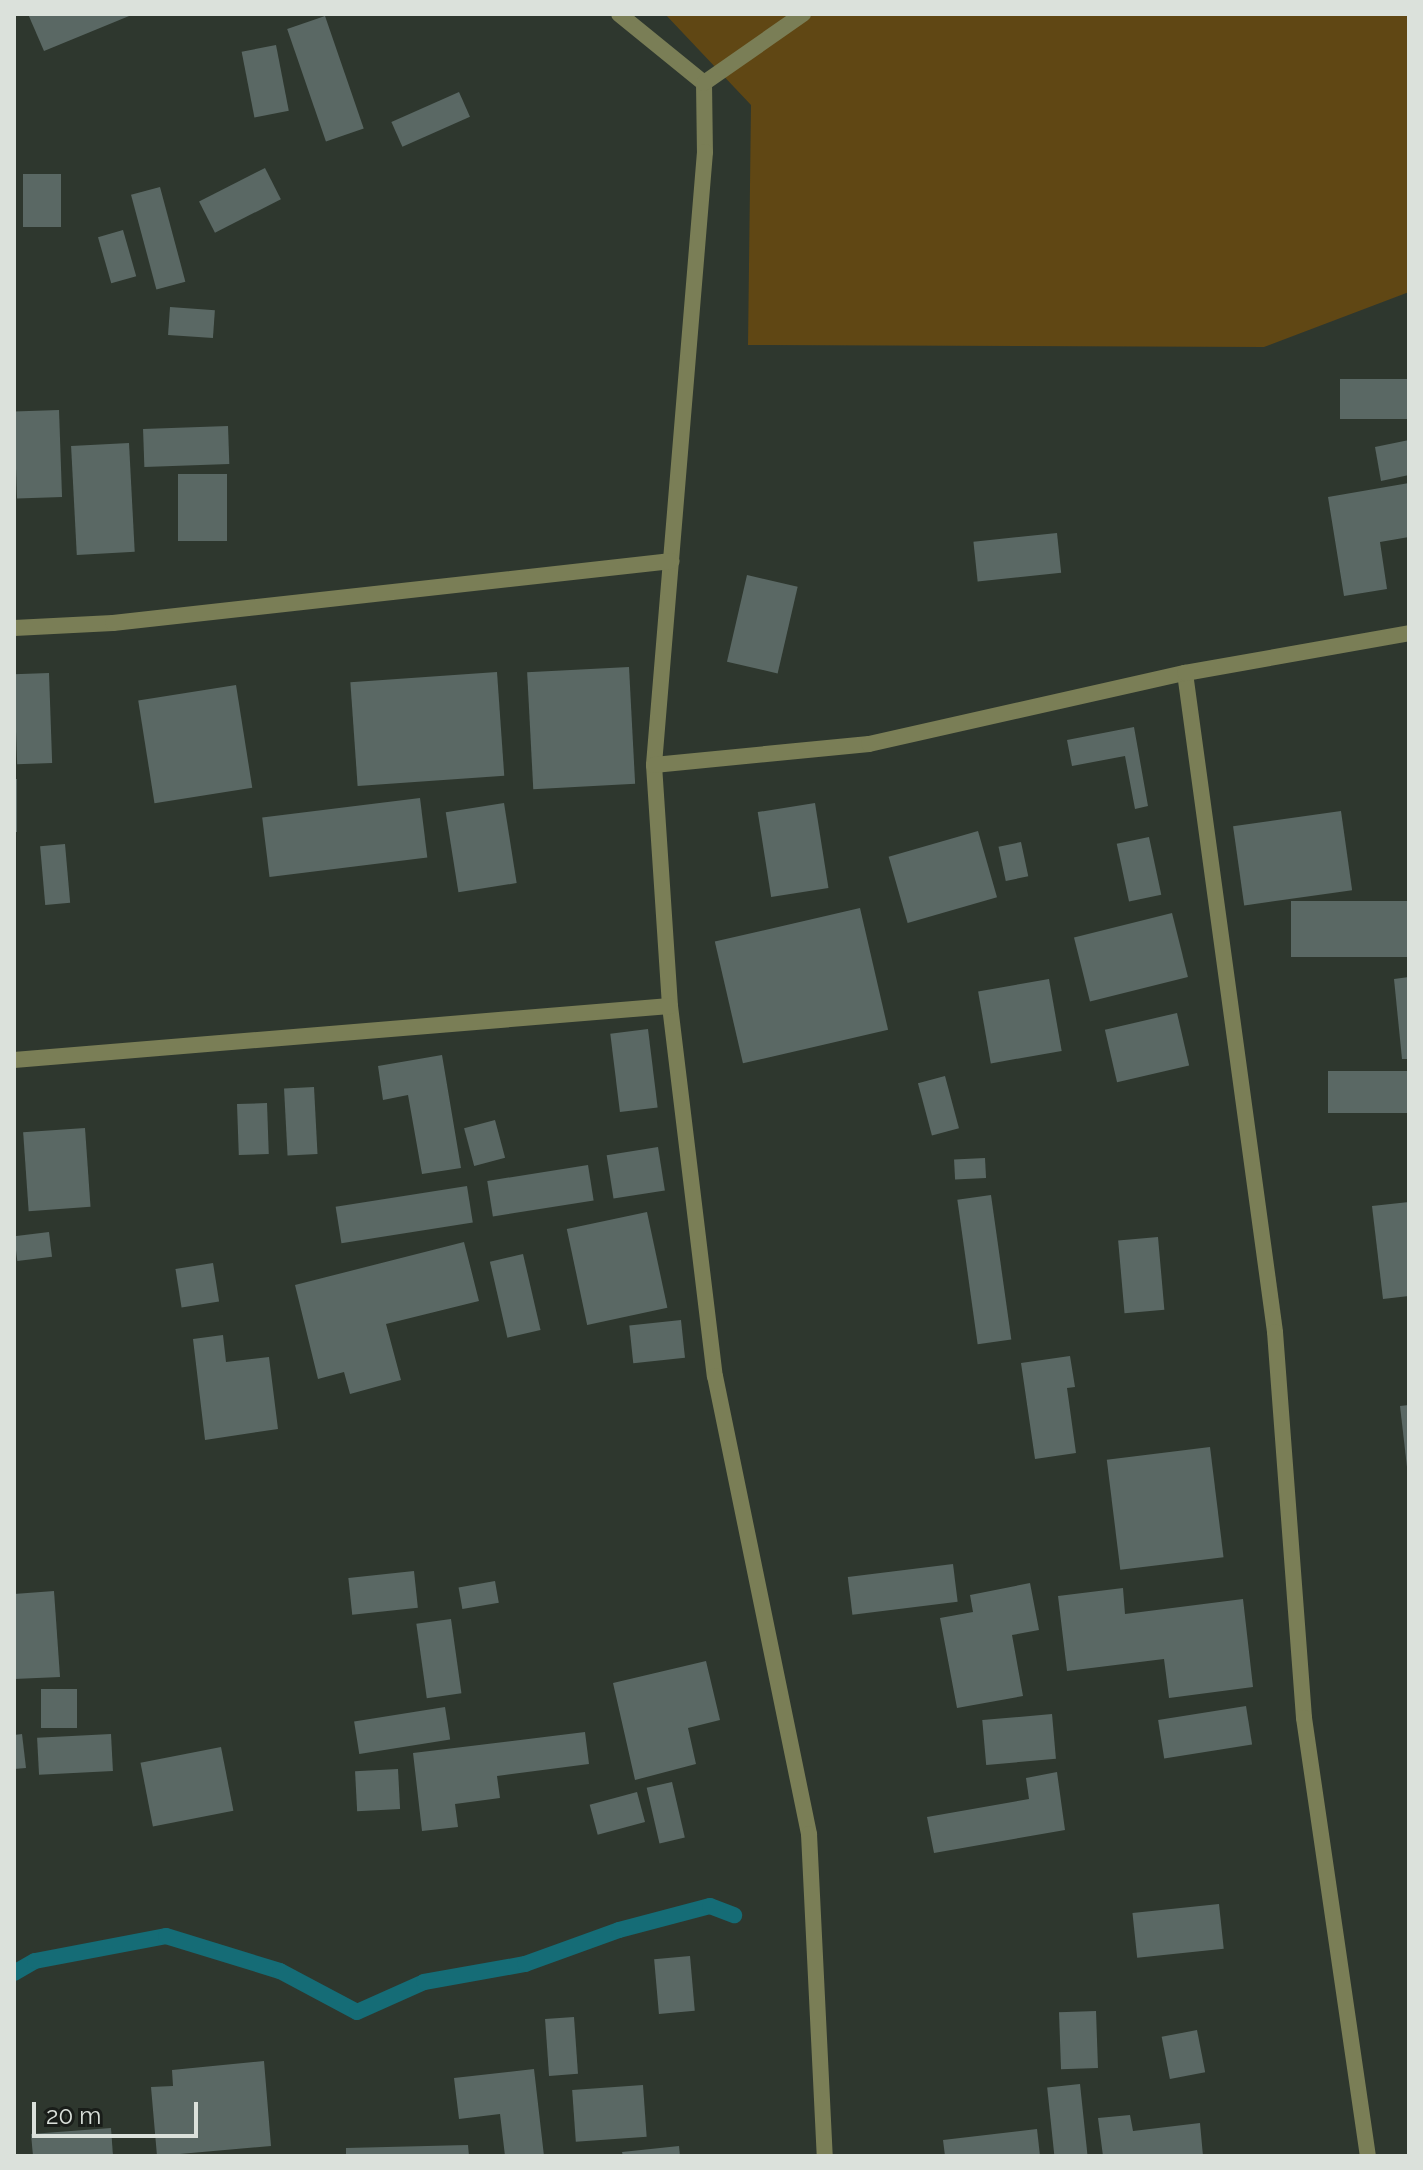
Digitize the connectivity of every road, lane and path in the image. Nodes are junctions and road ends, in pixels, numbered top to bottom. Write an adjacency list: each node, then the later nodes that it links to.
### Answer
1 (619, 14): 3 (street)
2 (803, 14): 3 (street)
3 (704, 83): 4 (street)
4 (672, 561): 5 (street); 8 (street)
5 (14, 628)
6 (1409, 633): 7 (street)
7 (1185, 673): 8 (street); 12 (street)
8 (654, 765): 9 (street)
9 (670, 1006): 10 (street); 11 (street)
10 (14, 1060)
11 (825, 2156)
12 (1368, 2156)

